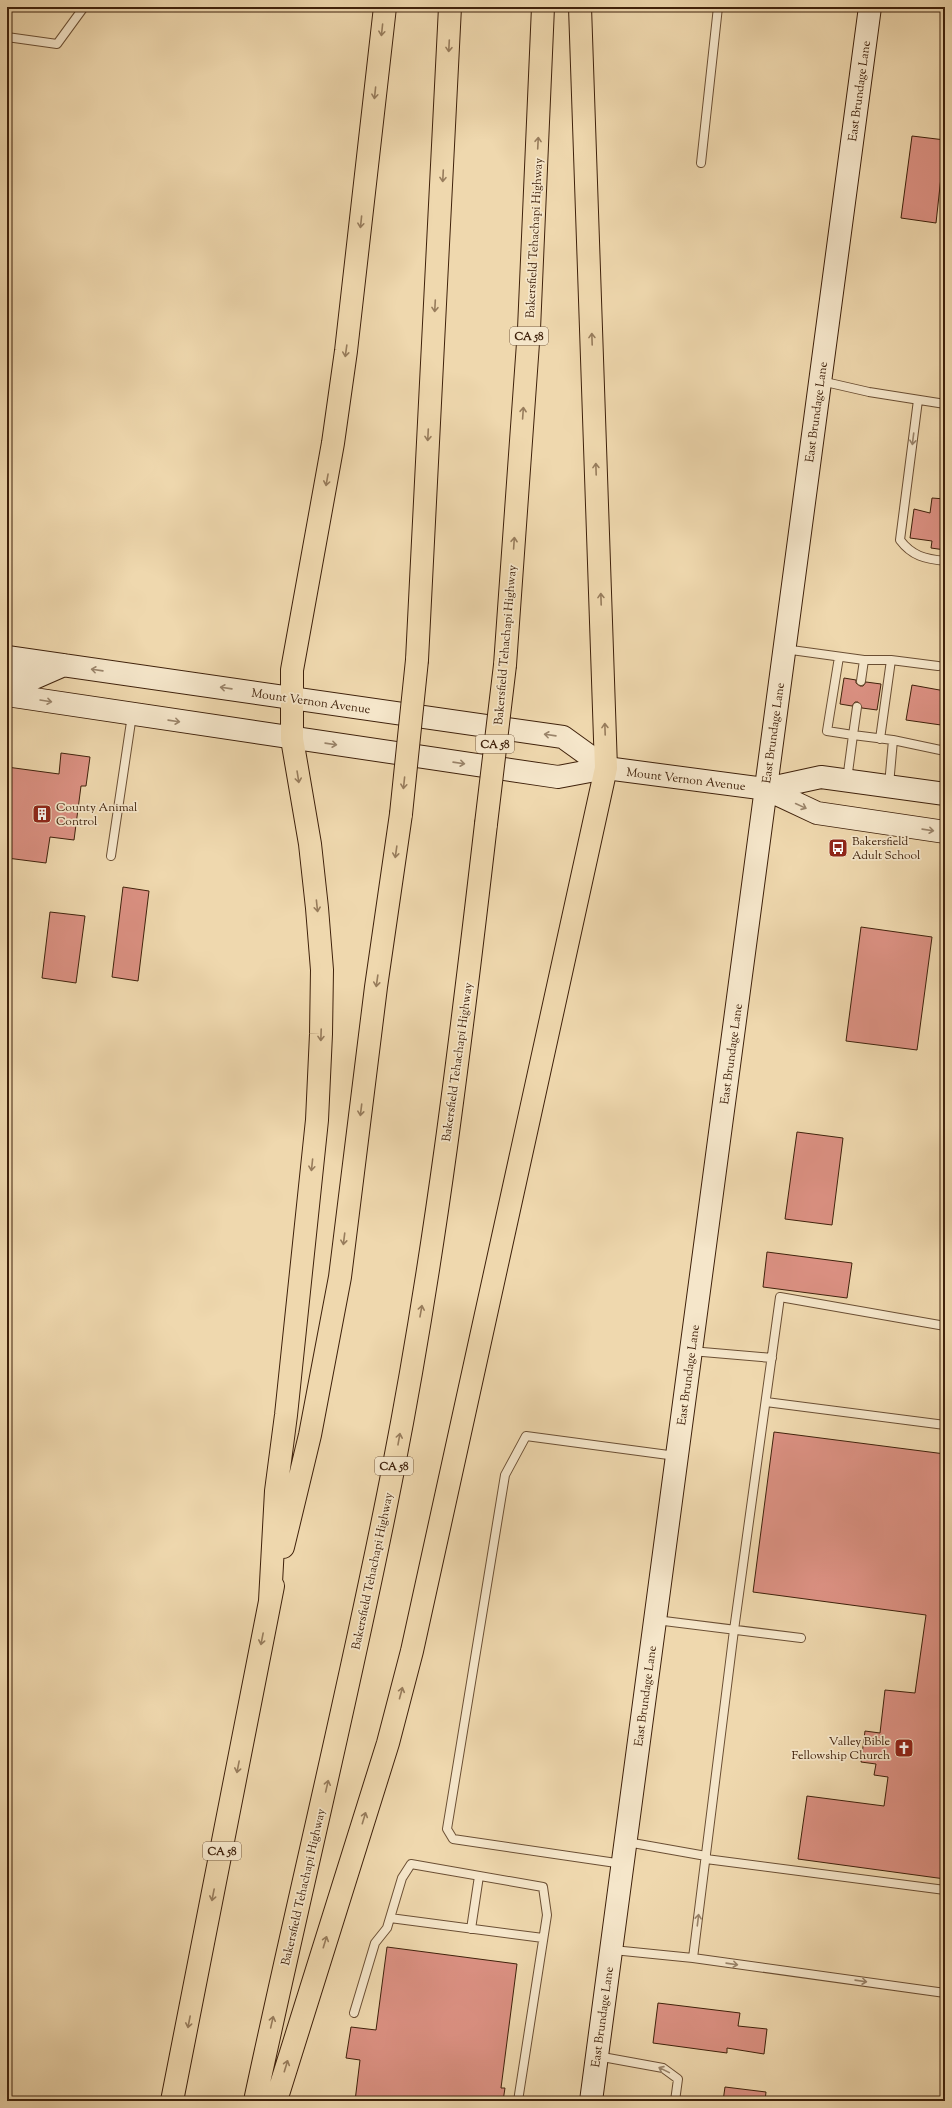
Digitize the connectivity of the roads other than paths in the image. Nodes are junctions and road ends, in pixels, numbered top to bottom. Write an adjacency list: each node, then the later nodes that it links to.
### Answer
1 (84, 7): 8 (lane)
2 (385, 7): 24 (highway, one-way to 24)
3 (450, 7): 45 (highway, CA 58, one-way to 45, bridge)
4 (543, 7): 63 (highway, Bakersfield Tehachapi Highway / CA 58, one-way to 4, bridge)
5 (580, 7): 32 (highway, one-way to 5)
6 (718, 7): 9 (lane)
7 (870, 7): 10 (main road, East Brundage Lane)
8 (7, 37)
9 (700, 163)
10 (820, 381): 11 (lane); 14 (main road, East Brundage Lane)
11 (918, 400): 12 (lane); 13 (lane, one-way to 13)
12 (945, 404)
13 (945, 561)
14 (784, 649): 16 (lane); 35 (main road, East Brundage Lane)
15 (7, 657): 19 (main road, Mount Vernon Avenue)
16 (839, 657): 17 (lane); 27 (lane)
17 (864, 660): 18 (lane); 22 (lane)
18 (891, 660): 20 (lane); 29 (lane)
19 (64, 665): 21 (main road); 24 (main road, Mount Vernon Avenue, one-way to 19)
20 (938, 666)
21 (7, 675)
22 (861, 681)
23 (7, 695): 26 (main road, Mount Vernon Avenue, one-way to 26)
24 (292, 698): 28 (highway); 32 (main road, Mount Vernon Avenue, one-way to 24)
25 (857, 707): 27 (lane)
26 (132, 715): 28 (main road, Mount Vernon Avenue, one-way to 28); 38 (lane)
27 (853, 735): 29 (lane); 33 (lane)
28 (292, 738): 32 (main road, Mount Vernon Avenue, one-way to 32); 45 (highway, one-way to 45)
29 (880, 739): 30 (lane)
30 (893, 740): 31 (lane); 34 (lane)
31 (945, 751)
32 (606, 768): 35 (main road, Mount Vernon Avenue); 64 (highway, one-way to 32)
33 (847, 780): 34 (main road, Mount Vernon Avenue); 35 (main road, Mount Vernon Avenue)
34 (889, 786): 36 (main road, Mount Vernon Avenue)
35 (766, 789): 37 (main road, Mount Vernon Avenue, one-way to 37); 40 (main road, East Brundage Lane)
36 (945, 794)
37 (945, 832)
38 (111, 856)
39 (945, 1326): 41 (lane)
40 (691, 1351): 41 (lane); 44 (main road, East Brundage Lane)
41 (772, 1358): 42 (lane)
42 (766, 1402): 43 (lane); 47 (lane)
43 (945, 1425)
44 (677, 1456): 46 (main road, East Brundage Lane); 51 (lane)
45 (270, 1601): 62 (highway, CA 58, one-way to 62)
46 (655, 1620): 47 (lane); 49 (main road, East Brundage Lane)
47 (734, 1630): 48 (lane); 50 (lane)
48 (802, 1638)
49 (626, 1842): 50 (lane); 51 (main road, East Brundage Lane)
50 (706, 1857): 53 (lane); 58 (lane, one-way to 50)
51 (623, 1864): 57 (main road, East Brundage Lane)
52 (479, 1876): 54 (lane); 55 (lane); 56 (lane)
53 (945, 1890)
54 (390, 1918): 55 (lane); 60 (lane)
55 (471, 1929): 56 (lane)
56 (543, 1938): 65 (lane)
57 (611, 1950): 58 (lane); 61 (main road, East Brundage Lane)
58 (693, 1958): 59 (lane, one-way to 59)
59 (945, 1993)
60 (354, 2013)
61 (597, 2056): 66 (main road, East Brundage Lane); 67 (lane, one-way to 61)
62 (172, 2101)
63 (255, 2101)
64 (271, 2101)
65 (518, 2101)
66 (591, 2101)
67 (675, 2101)

